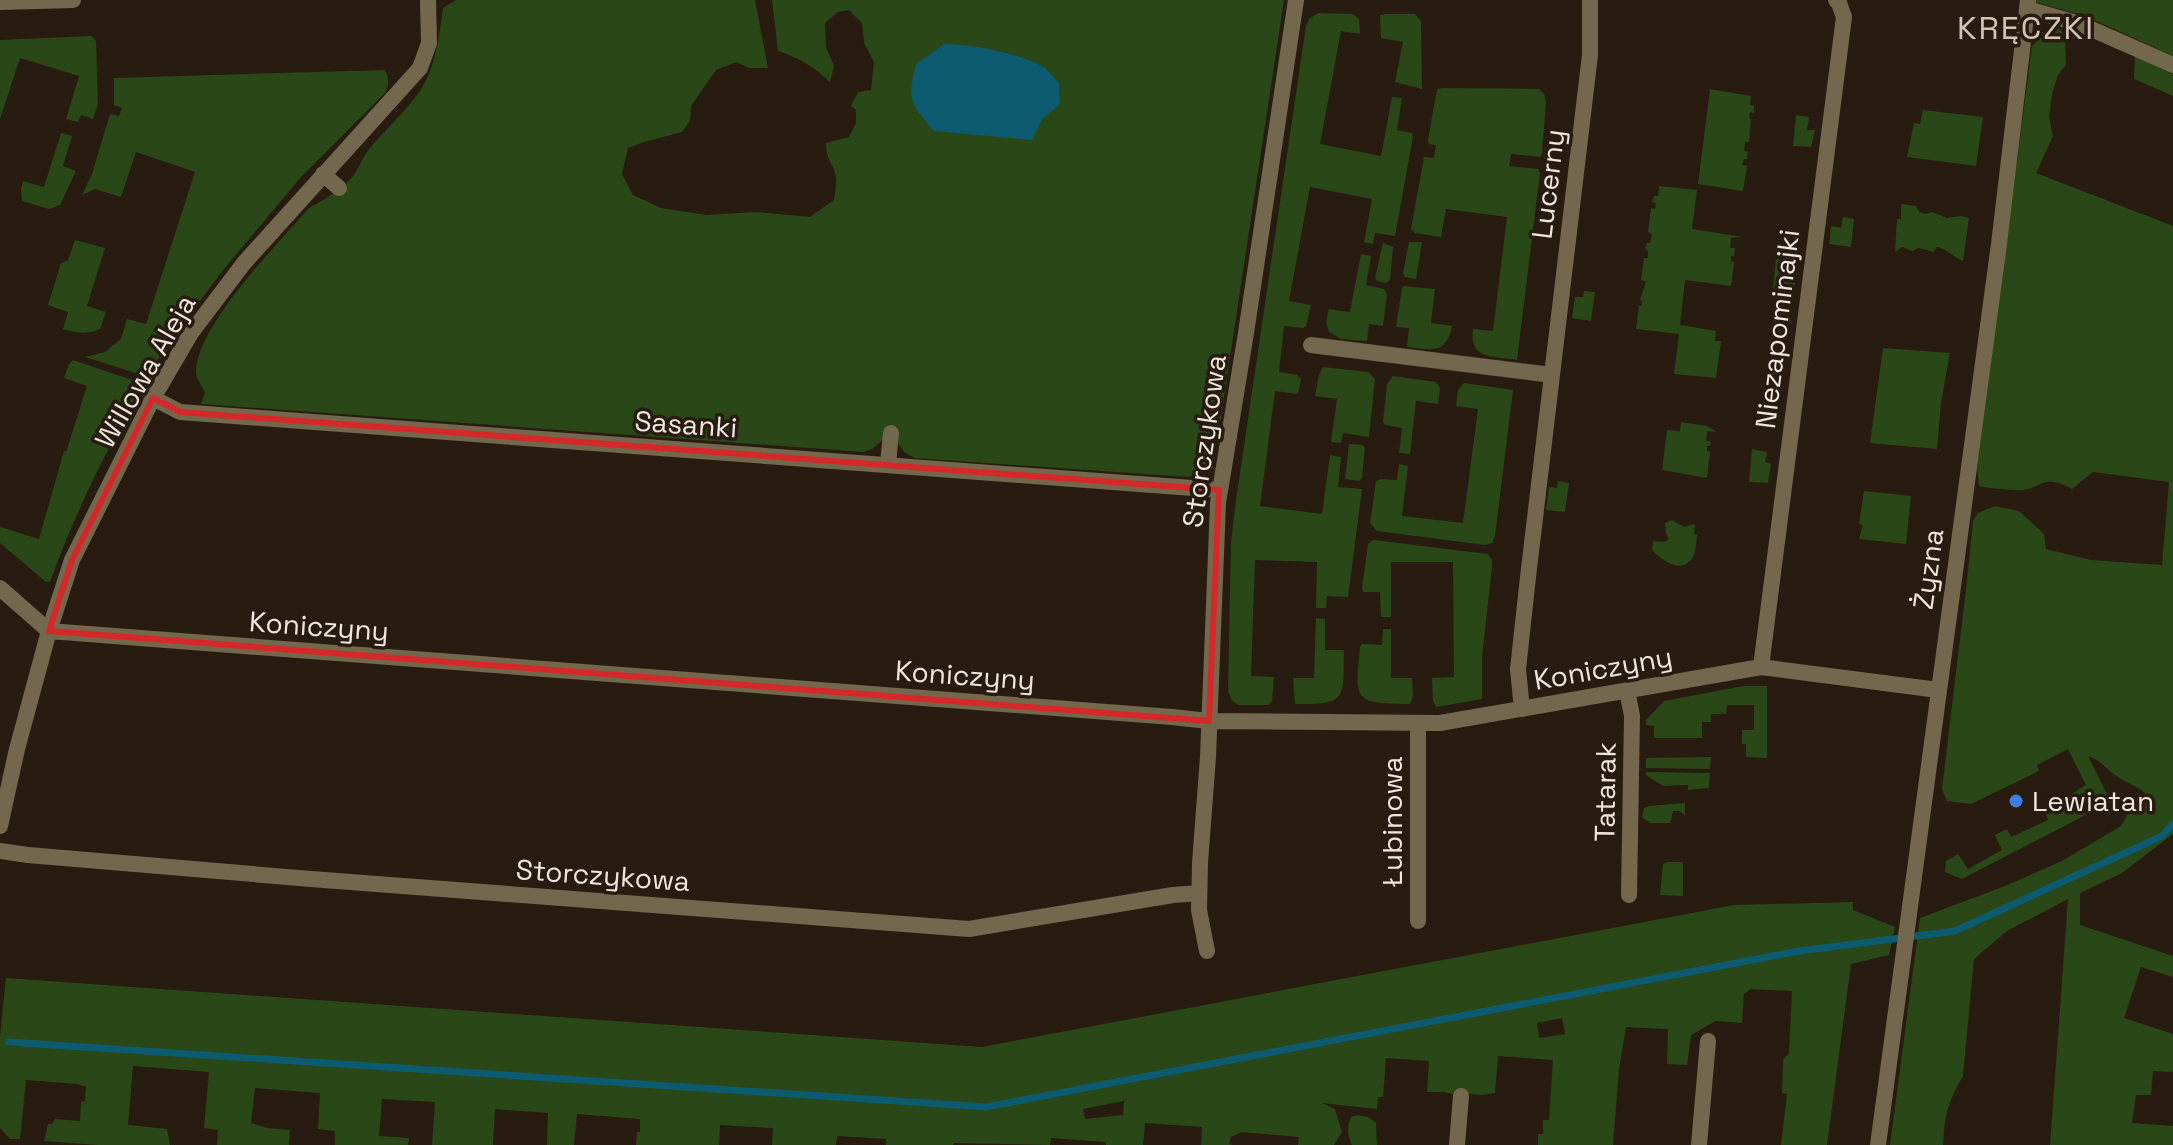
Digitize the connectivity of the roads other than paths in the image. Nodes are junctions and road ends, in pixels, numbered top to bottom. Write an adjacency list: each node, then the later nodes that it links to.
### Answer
1 (73, 0): 6 (street)
2 (428, 0): 9 (street, Willowa Aleja)
3 (1296, 0): 16 (street, Storczykowa)
4 (1590, 0): 12 (street, Lucerny)
5 (1836, 0): 19 (street, Niezapominajki)
6 (0, 2)
7 (2028, 5): 8 (street); 21 (street, Żyzna)
8 (2173, 65)
9 (323, 174): 10 (street); 13 (street, Willowa Aleja)
10 (339, 188)
11 (1311, 345): 12 (street)
12 (1552, 375): 22 (street, Lucerny)
13 (153, 398): 15 (street, Sasanki); 18 (street, Willowa Aleja)
14 (891, 433): 15 (street)
15 (888, 464): 16 (street, Sasanki)
16 (1219, 490): 23 (street, Storczykowa)
17 (0, 588): 18 (street)
18 (49, 631): 23 (street, Koniczyny); 25 (street, Willowa Aleja)
19 (1761, 667): 20 (street, Koniczyny); 21 (street, Koniczyny)
20 (1627, 690): 22 (street, Koniczyny); 28 (street, Tatarak)
21 (1938, 690): 35 (street, Żyzna)
22 (1522, 709): 24 (street, Koniczyny)
23 (1209, 721): 24 (street, Koniczyny); 27 (street, Storczykowa)
24 (1418, 723): 29 (street, Łubinowa)
25 (0, 826)
26 (0, 851): 27 (street, Storczykowa)
27 (1199, 893): 30 (street, Storczykowa)
28 (1629, 895)
29 (1418, 921)
30 (1207, 951)
31 (1708, 1041): 34 (street)
32 (1461, 1096): 33 (street)
33 (1457, 1145)
34 (1699, 1145)
35 (1878, 1145)

